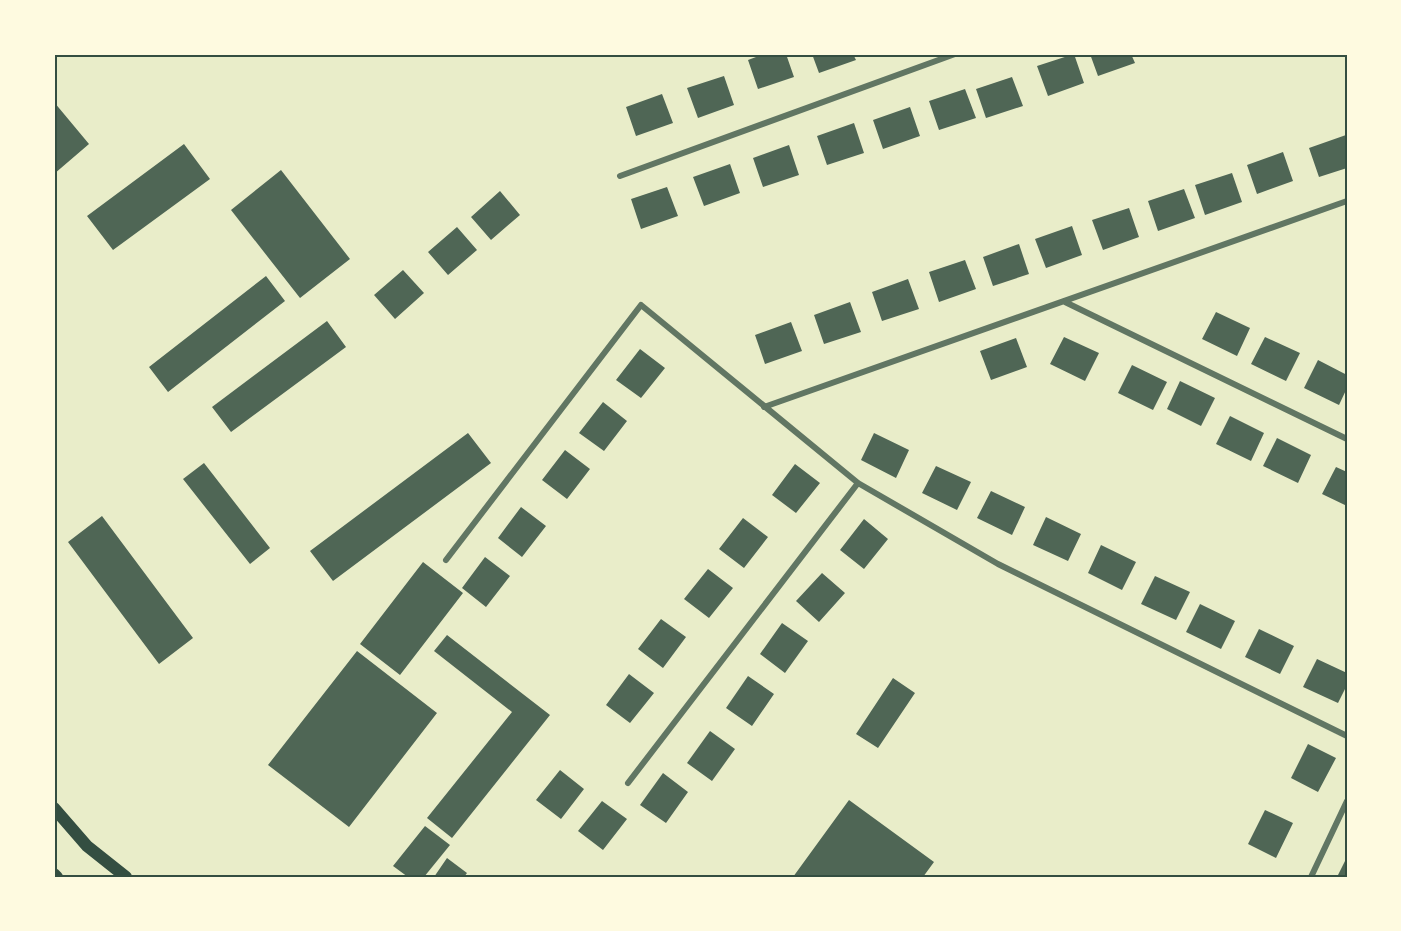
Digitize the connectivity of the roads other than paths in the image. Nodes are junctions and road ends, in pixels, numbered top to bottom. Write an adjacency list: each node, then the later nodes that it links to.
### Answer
1 (955, 54): 2 (street)
2 (620, 176)
3 (1347, 201): 4 (street)
4 (1065, 302): 5 (street); 6 (street)
5 (764, 407): 7 (street); 8 (street)
6 (1347, 439)
7 (858, 483): 9 (street); 10 (street)
8 (446, 560)
9 (1347, 736)
10 (628, 783)
11 (1347, 801): 14 (street)
12 (54, 808): 13 (main road)
13 (126, 877)
14 (1311, 877)

